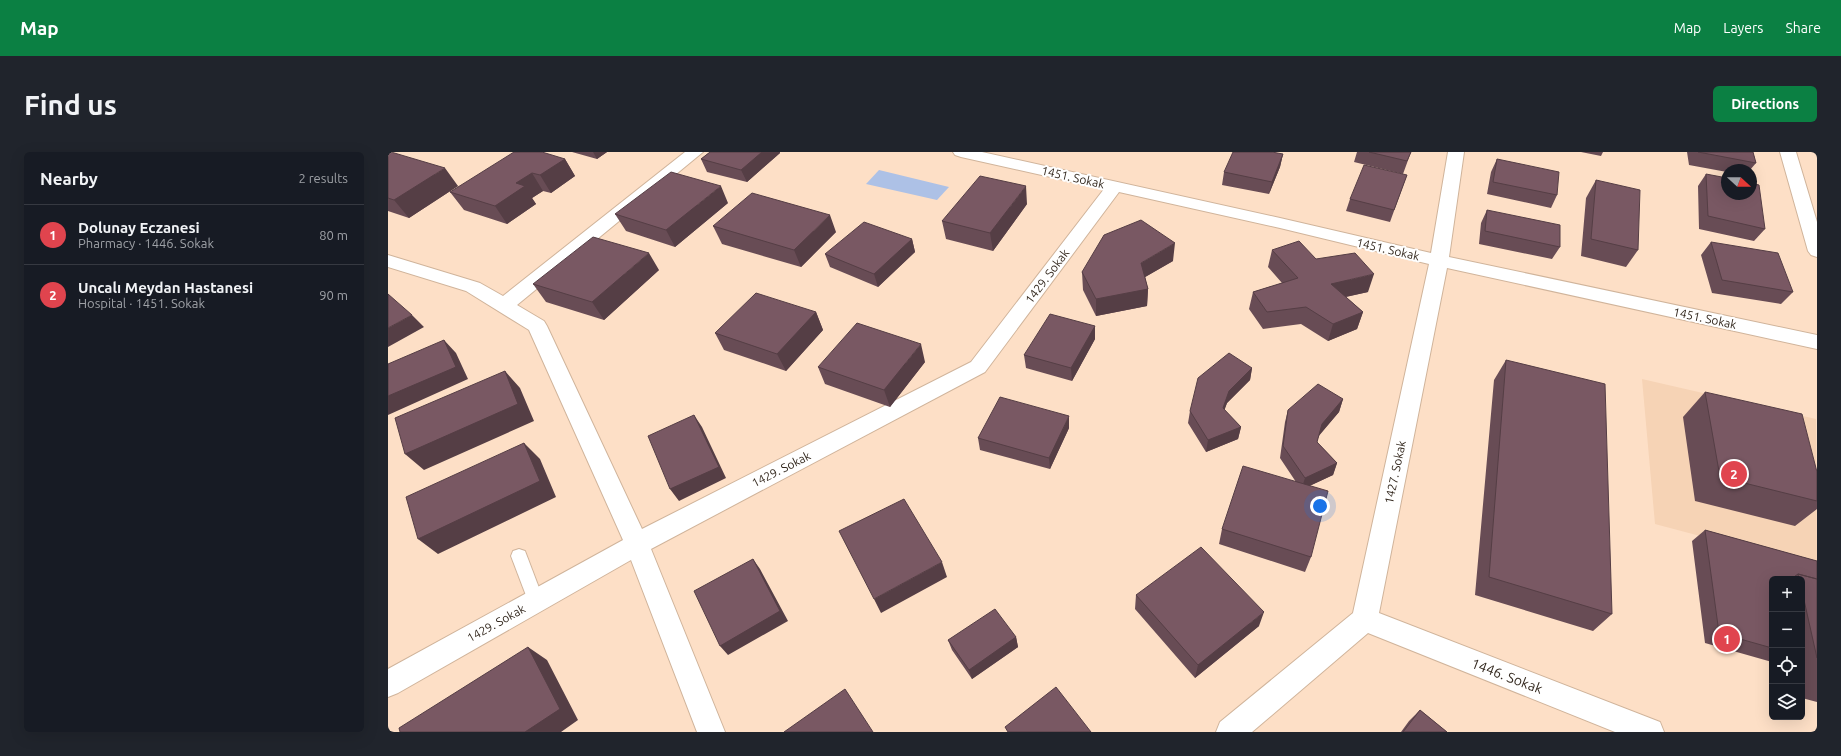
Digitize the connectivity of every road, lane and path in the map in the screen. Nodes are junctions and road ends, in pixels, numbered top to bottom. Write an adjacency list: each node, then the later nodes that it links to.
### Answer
1 (695, 152): 9 (street)
2 (961, 152): 5 (street, 1451. Sokak)
3 (1456, 152): 8 (street, 1427. Sokak)
4 (1788, 152): 6 (street)
5 (1115, 186): 8 (street, 1451. Sokak); 11 (street, 1429. Sokak)
6 (1817, 251)
7 (388, 261): 9 (street)
8 (1439, 261): 10 (street, 1451. Sokak); 14 (street, 1427. Sokak)
9 (503, 306): 11 (street)
10 (1817, 342)
11 (636, 544): 13 (street, 1429. Sokak); 16 (street)
12 (520, 556): 13 (lane)
13 (536, 601): 15 (street, 1429. Sokak)
14 (1365, 620): 17 (street); 18 (street, 1446. Sokak)
15 (388, 684)
16 (712, 732)
17 (1230, 732)
18 (1650, 732)

